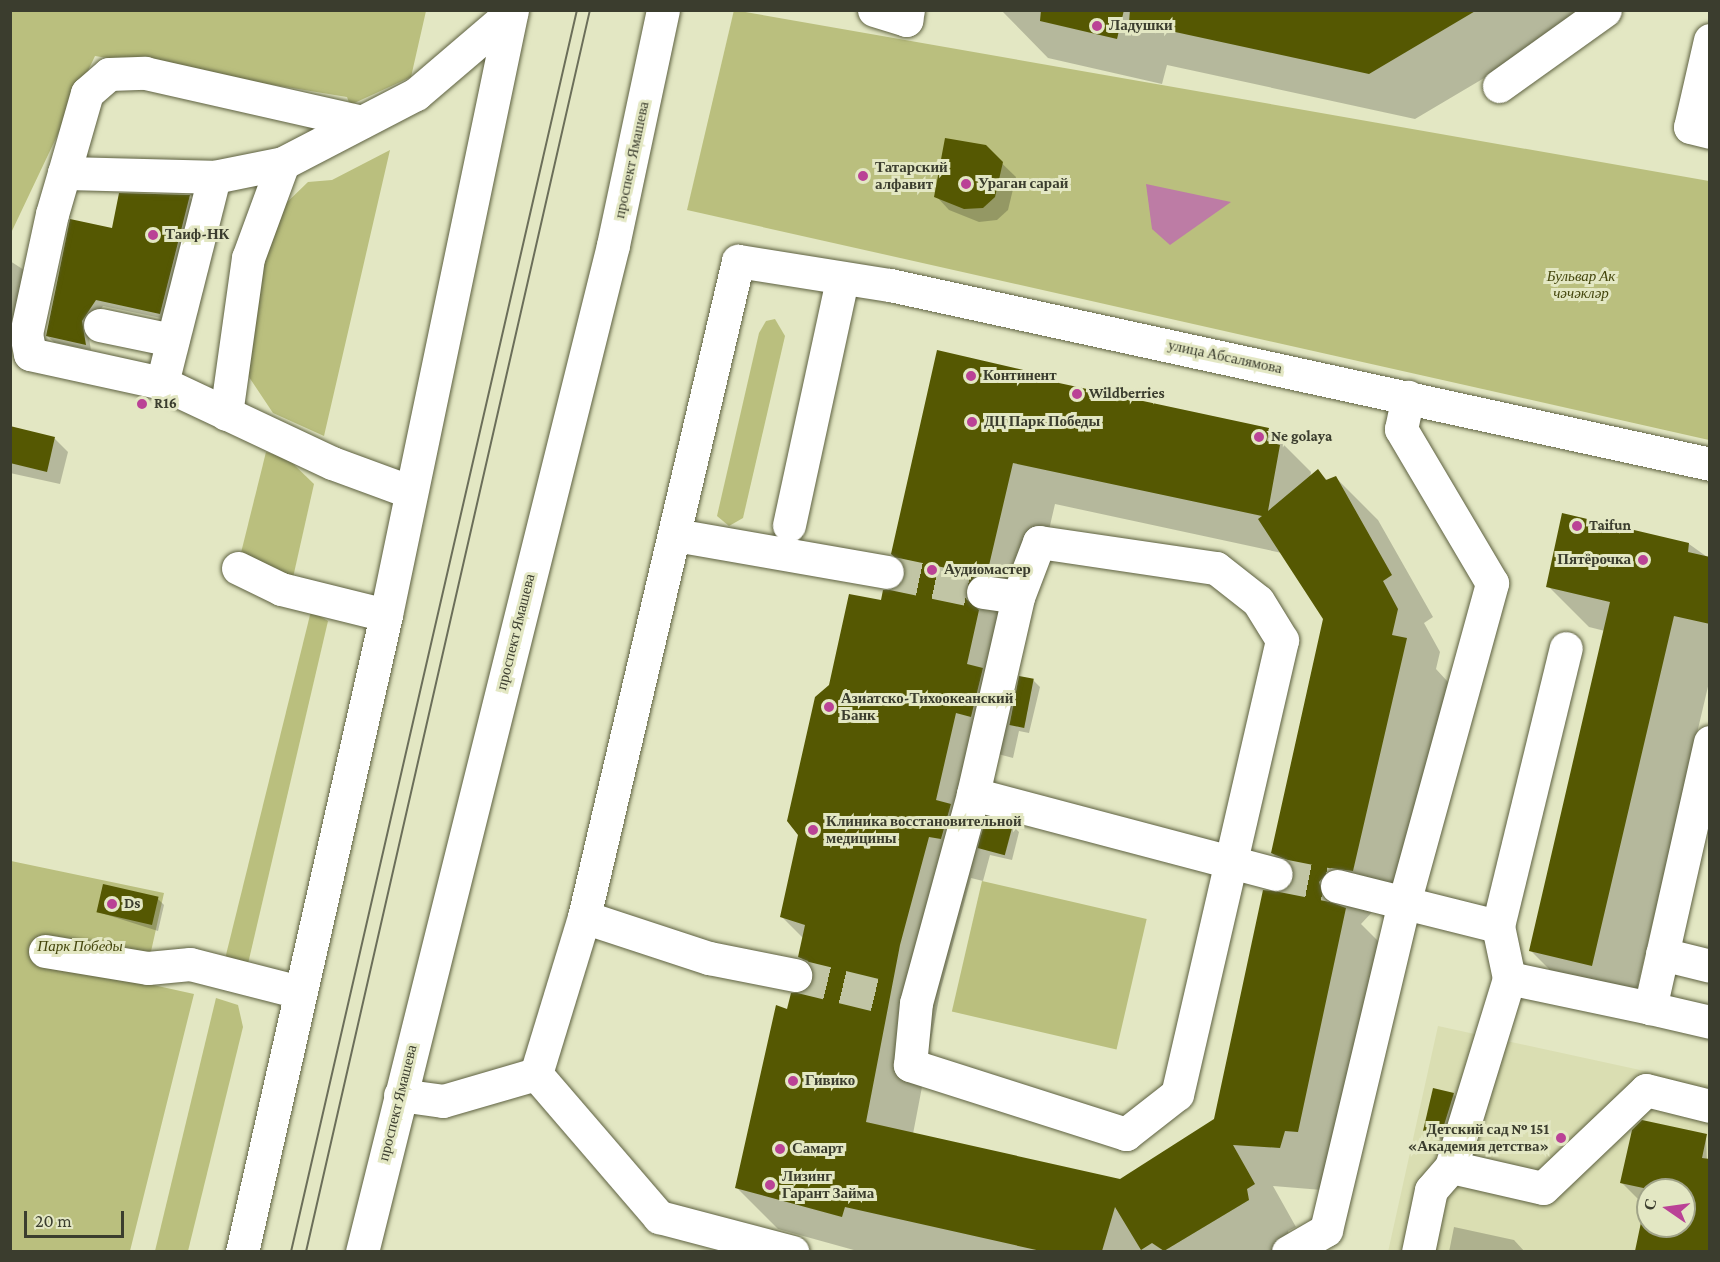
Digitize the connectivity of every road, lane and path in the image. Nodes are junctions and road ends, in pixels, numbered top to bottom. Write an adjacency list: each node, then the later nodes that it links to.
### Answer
1 (663, 10): 47 (main road, проспект Ямашева)
2 (874, 10): 3 (main road)
3 (908, 10)
4 (1605, 10): 7 (main road)
5 (511, 12): 8 (main road); 21 (main road)
6 (1710, 40): 9 (main road)
7 (1499, 86)
8 (362, 122): 10 (main road); 11 (main road)
9 (1710, 132)
10 (283, 163): 12 (main road); 19 (main road)
11 (64, 173): 12 (main road); 15 (main road)
12 (213, 177): 16 (main road)
13 (842, 280): 18 (main road, улица Абсалямова); 22 (main road); 23 (main road, улица Абсалямова)
14 (100, 325): 16 (main road)
15 (18, 332): 17 (main road)
16 (172, 340): 17 (main road)
17 (162, 383): 19 (main road)
18 (1408, 397): 20 (main road, улица Абсалямова); 35 (main road)
19 (226, 414): 21 (main road)
20 (1710, 464)
21 (411, 492): 28 (main road)
22 (789, 525)
23 (676, 535): 25 (main road); 36 (main road)
24 (238, 568): 28 (main road)
25 (887, 572)
26 (983, 592): 27 (main road)
27 (1018, 597): 31 (main road); 32 (main road)
28 (386, 615): 43 (main road)
29 (1566, 648): 37 (main road)
30 (1710, 741): 39 (main road)
31 (974, 794): 32 (main road); 32 (main road)
32 (1232, 861): 33 (main road)
33 (1276, 874)
34 (1338, 886): 35 (main road)
35 (1404, 903): 37 (main road); 50 (main road)
36 (584, 917): 41 (main road); 46 (main road)
37 (1498, 926): 42 (main road)
38 (45, 951): 43 (main road)
39 (1662, 954): 40 (main road); 44 (main road)
40 (1710, 966)
41 (795, 975)
42 (1509, 978): 44 (main road); 49 (main road)
43 (300, 992): 51 (main road)
44 (1650, 1008): 45 (main road)
45 (1710, 1022)
46 (536, 1074): 47 (main road); 53 (main road)
47 (400, 1095): 52 (main road, проспект Ямашева)
48 (1710, 1106): 49 (main road)
49 (1451, 1167): 55 (main road)
50 (1323, 1241): 54 (main road)
51 (242, 1251)
52 (362, 1251)
53 (792, 1251)
54 (1288, 1251)
55 (1418, 1251)

